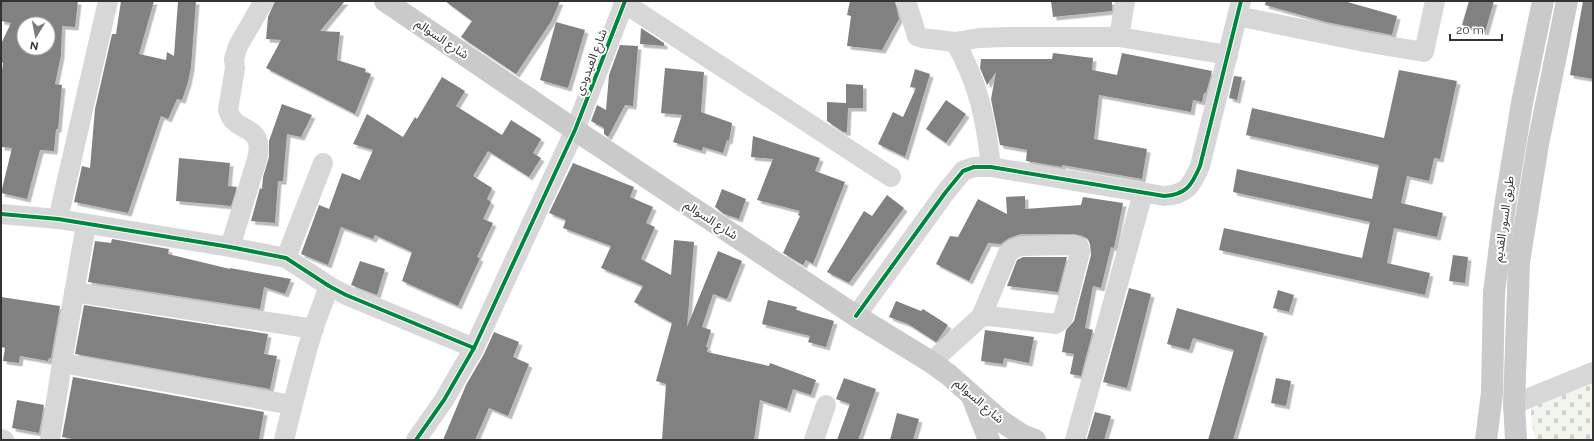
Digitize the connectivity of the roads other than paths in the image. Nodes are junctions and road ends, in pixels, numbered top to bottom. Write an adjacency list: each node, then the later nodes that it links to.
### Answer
1 (108, 1): 20 (street)
2 (264, 1): 22 (street)
3 (385, 1): 14 (main road, شارع السوالم)
4 (906, 1): 12 (street)
5 (1125, 1): 11 (street)
6 (1435, 1): 10 (street)
7 (1542, 1): 44 (main road, طريق السور القديم)
8 (1567, 1): 34 (main road, طريق السور القديم)
9 (625, 2): 14 (street, شارع العيدودي); 17 (street)
10 (1239, 8): 13 (street)
11 (1119, 37): 12 (street); 13 (street)
12 (955, 42): 16 (street)
13 (1228, 55): 18 (street)
14 (575, 130): 26 (main road, شارع السوالم); 29 (street, شارع العيدودي)
15 (323, 163): 23 (street)
16 (991, 167): 18 (street); 26 (street)
17 (891, 177)
18 (1143, 193): 43 (street)
19 (1, 214): 20 (street)
20 (58, 219): 21 (street)
21 (86, 224): 22 (street); 25 (street)
22 (230, 247): 23 (street)
23 (286, 258): 24 (street)
24 (328, 286): 28 (street); 29 (street)
25 (74, 292): 28 (street); 31 (street)
26 (856, 316): 30 (main road, شارع السوالم)
27 (981, 318): 27 (street); 30 (street)
28 (314, 329): 35 (street)
29 (474, 348): 39 (street, شارع العيدودي)
30 (931, 362): 33 (main road, شارع السوالم)
31 (62, 363): 35 (street); 37 (street)
32 (1593, 372): 34 (street)
33 (971, 394): 41 (main road); 42 (main road, شارع السوالم)
34 (1514, 404): 45 (main road, طريق السور القديم)
35 (292, 405): 38 (street)
36 (826, 405): 40 (street)
37 (50, 440)
38 (284, 440)
39 (416, 440)
40 (814, 440)
41 (989, 440)
42 (1034, 440)
43 (1075, 440)
44 (1486, 440)
45 (1516, 440)

